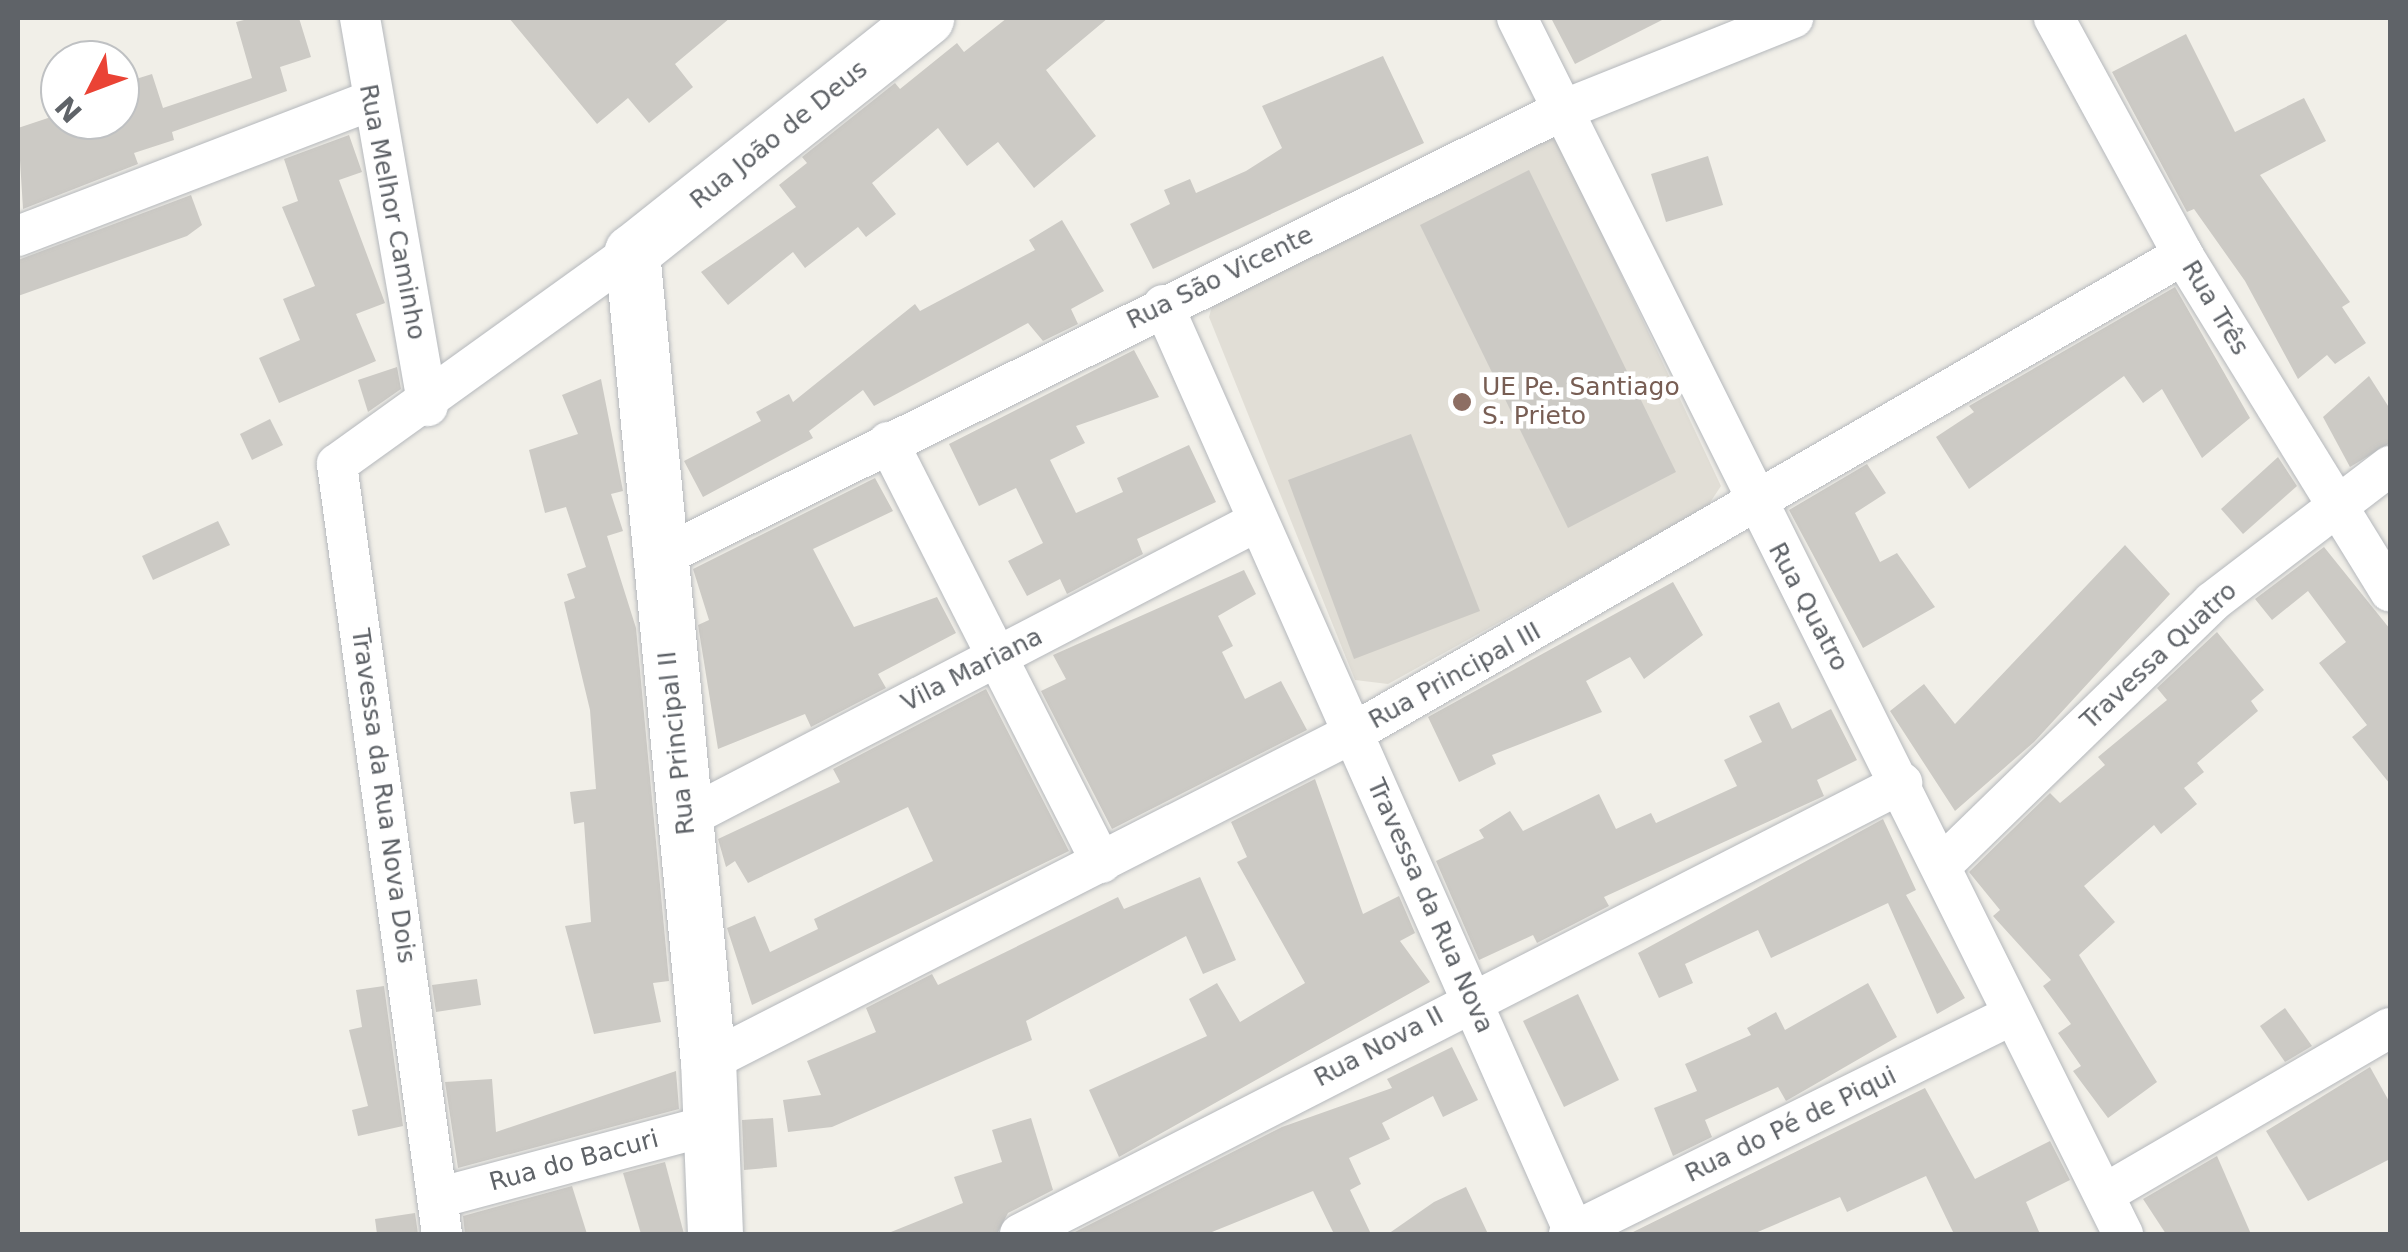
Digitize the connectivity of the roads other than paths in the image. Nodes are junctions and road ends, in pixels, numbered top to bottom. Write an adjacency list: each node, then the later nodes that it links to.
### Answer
1 (360, 18): 6 (street, Rua Melhor Caminho)
2 (926, 18): 9 (street, Rua João de Deus)
3 (1517, 18): 7 (street, Rua Quatro)
4 (1793, 18): 7 (street, Rua São Vicente)
5 (2054, 18): 10 (street, Rua Três)
6 (369, 101): 8 (street); 12 (street, Rua Melhor Caminho)
7 (1563, 110): 11 (street, Rua São Vicente); 16 (street, Rua Quatro)
8 (18, 236)
9 (632, 252): 12 (street); 18 (street, Rua Principal II)
10 (2183, 256): 15 (street, Rua Três); 16 (street, Rua Principal III)
11 (1163, 305): 13 (street, Rua São Vicente); 17 (street, Travessa da Rua Nova)
12 (428, 406): 32 (street, Travessa da Rua Nova Dois)
13 (888, 442): 18 (street, Rua São Vicente); 20 (street)
14 (2390, 466): 15 (street, Travessa Quatro)
15 (2333, 503): 19 (street, Rua Três); 25 (street, Travessa Quatro)
16 (1756, 508): 21 (street, Rua Principal III); 22 (street, Rua Quatro)
17 (1258, 521): 20 (street, Vila Mariana); 21 (street, Travessa da Rua Nova)
18 (658, 560): 23 (street, Rua Principal II)
19 (2390, 590)
20 (998, 656): 23 (street, Vila Mariana); 24 (street)
21 (1353, 733): 24 (street, Rua Principal III); 26 (street, Travessa da Rua Nova)
22 (1902, 783): 25 (street, Rua Quatro); 26 (street, Rua Nova II)
23 (685, 819): 29 (street, Rua Principal II)
24 (1102, 863): 29 (street, Rua Principal III)
25 (1943, 864): 27 (street, Rua Quatro)
26 (1470, 998): 33 (street, Travessa da Rua Nova); 35 (street, Rua Nova II)
27 (2013, 1016): 31 (street, Rua Quatro); 33 (street, Rua do Pé de Piqui)
28 (2386, 1041): 31 (street)
29 (708, 1062): 30 (street, Rua Principal II)
30 (710, 1124): 32 (street, Rua do Bacuri); 34 (street, Rua Principal II)
31 (2106, 1194): 36 (street, Rua Quatro)
32 (440, 1216)
33 (1572, 1233)
34 (715, 1234)
35 (1020, 1234)
36 (2123, 1234)

